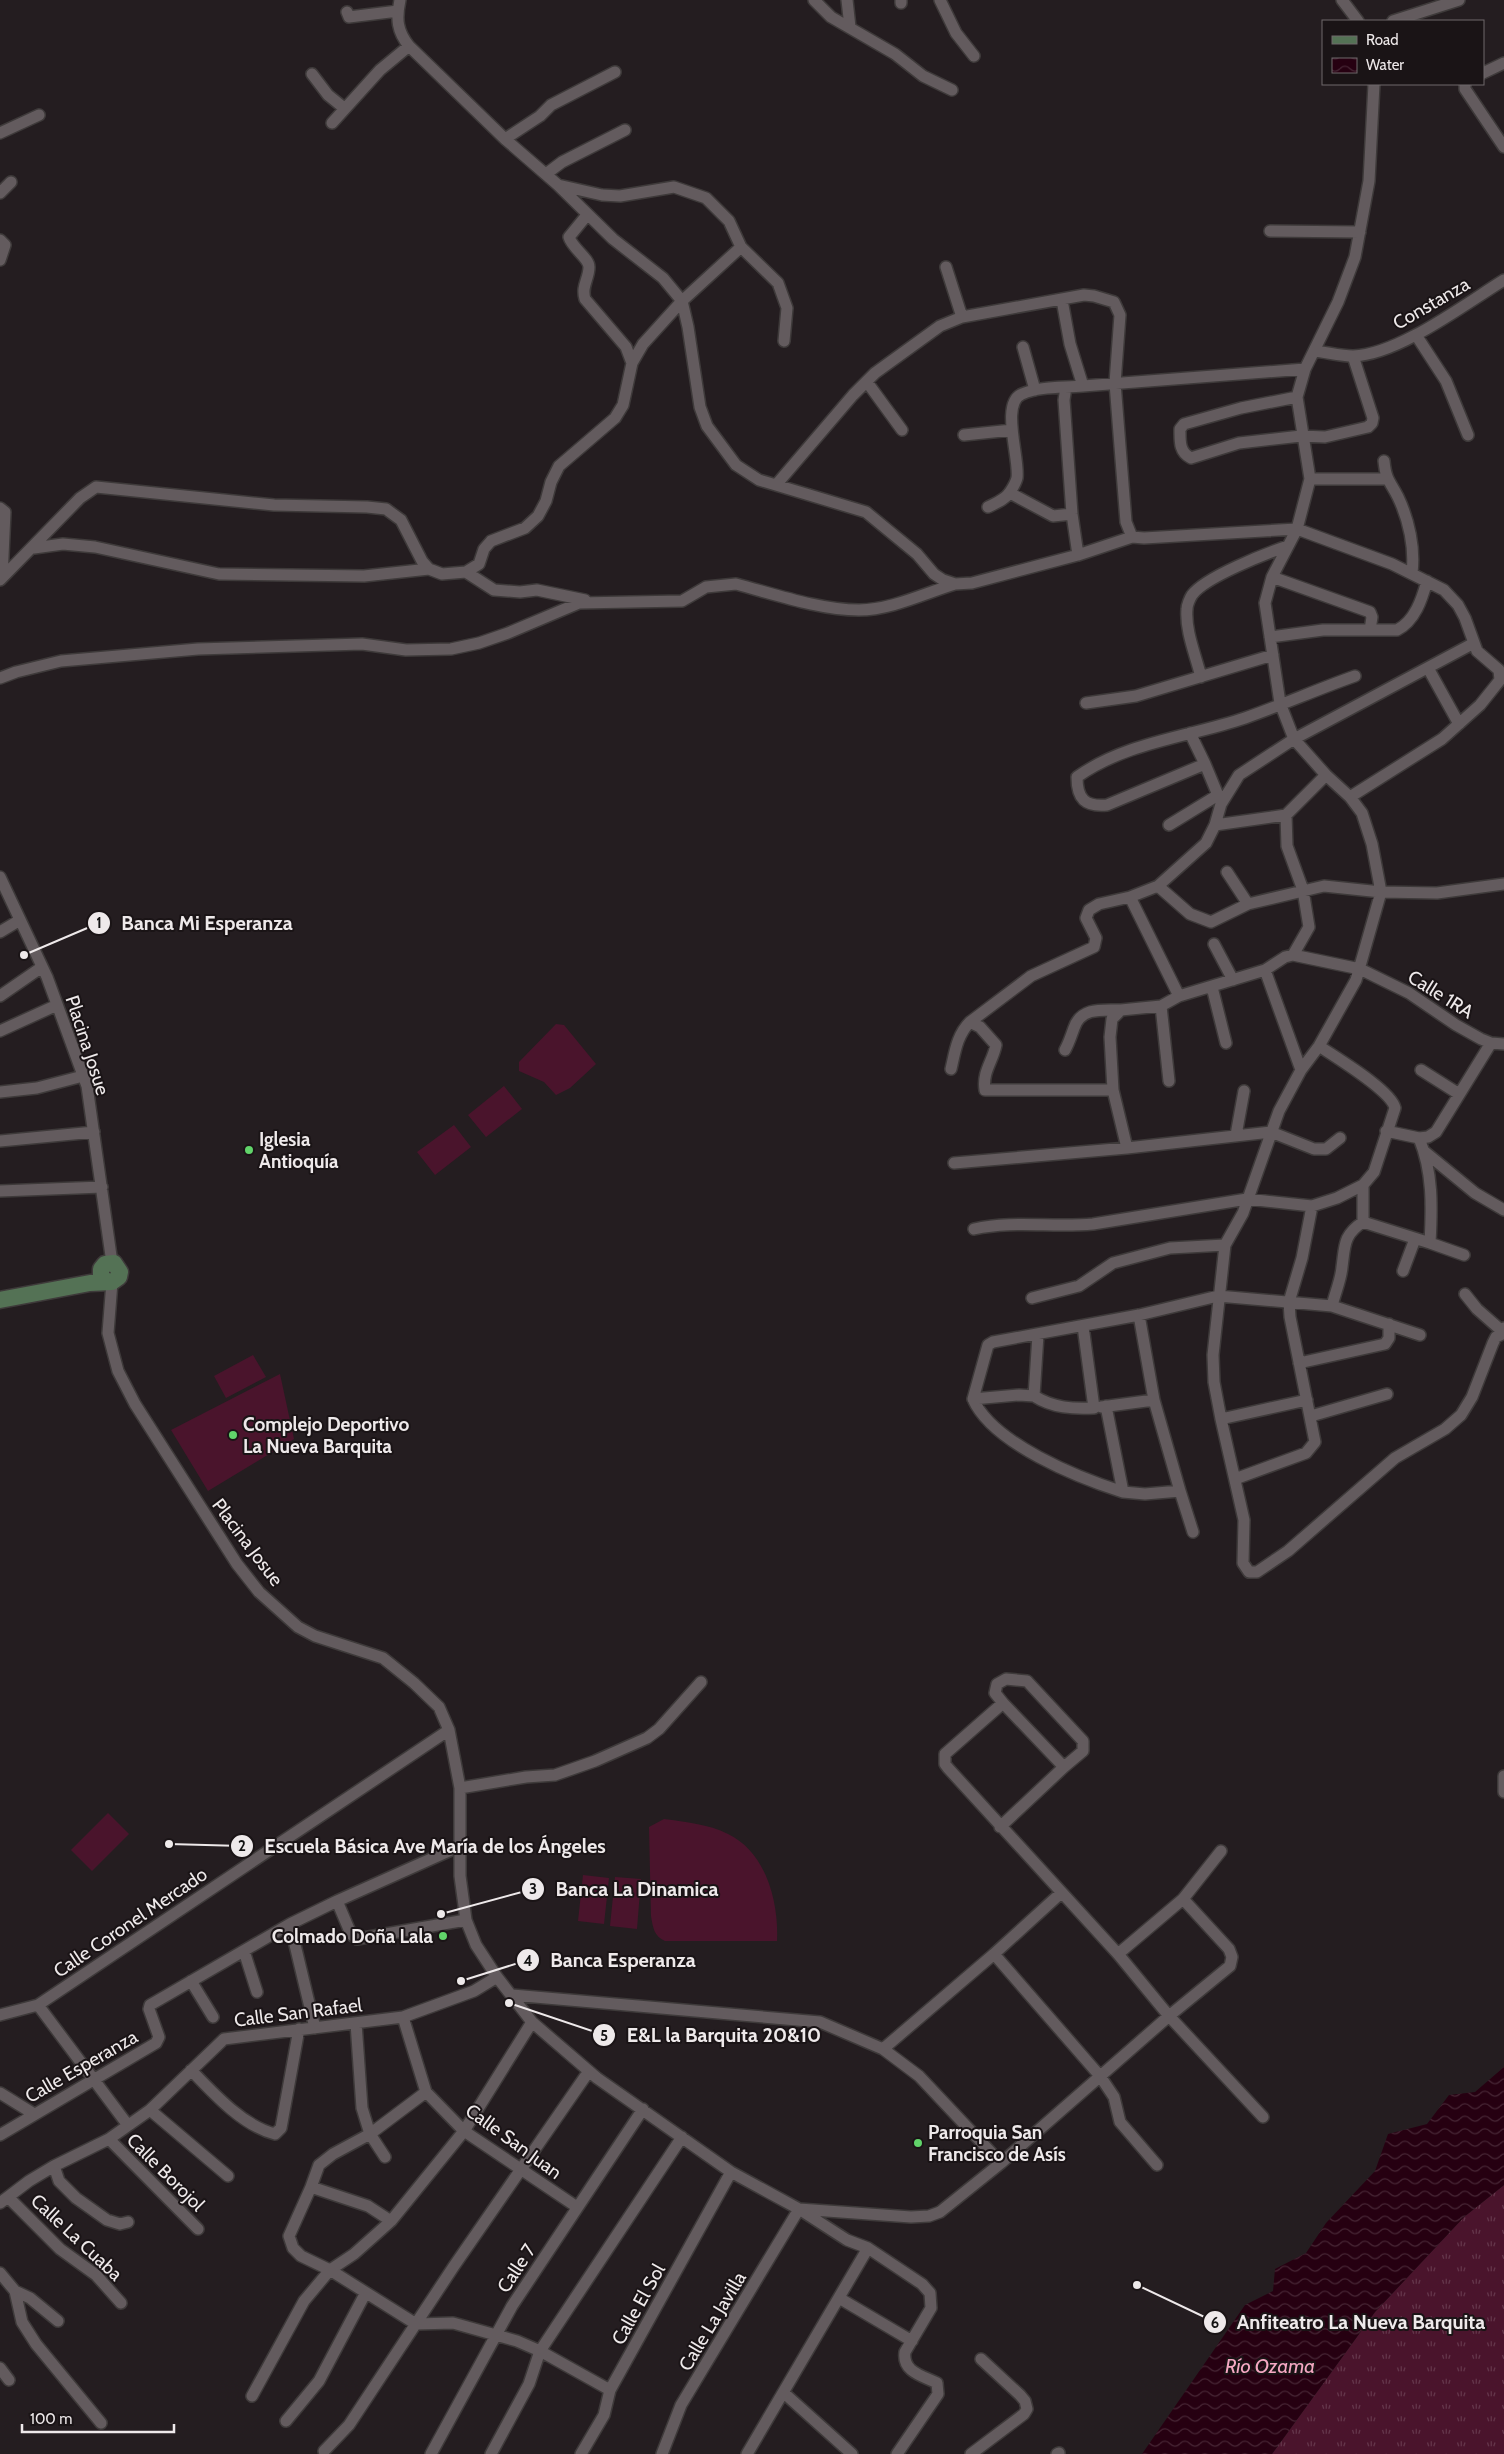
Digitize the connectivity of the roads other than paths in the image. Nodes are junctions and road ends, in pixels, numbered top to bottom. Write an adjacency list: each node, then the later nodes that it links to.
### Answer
1 (814, 0): 10 (street)
2 (847, 0): 10 (street)
3 (940, 0): 12 (street)
4 (1342, 0): 8 (street)
5 (1459, 0): 9 (street)
6 (399, 6): 7 (street); 11 (street)
7 (346, 12)
8 (1357, 20)
9 (1397, 20)
10 (850, 27): 19 (street)
11 (409, 46): 20 (street); 25 (street)
12 (974, 56)
13 (1504, 63): 15 (street)
14 (615, 72): 25 (street)
15 (1484, 73)
16 (312, 74): 20 (street)
17 (1374, 85): 33 (street)
18 (1465, 85): 26 (street)
19 (952, 90)
20 (344, 108): 22 (street)
21 (39, 115): 24 (street)
22 (332, 123)
23 (626, 130): 27 (street)
24 (0, 133)
25 (505, 139): 27 (street)
26 (1504, 147)
27 (546, 174): 29 (street)
28 (11, 182): 30 (street)
29 (558, 185): 31 (street); 35 (street)
30 (0, 194)
31 (587, 215): 40 (street); 47 (street)
32 (1270, 231): 33 (street)
33 (1360, 232): 45 (street)
34 (0, 240): 36 (street)
35 (741, 247): 40 (street); 43 (street)
36 (0, 260)
37 (946, 267): 41 (street)
38 (1504, 280): 42 (street, Constanza)
39 (1062, 300): 41 (street); 50 (street); 51 (street)
40 (682, 301): 47 (street); 63 (street)
41 (962, 317): 49 (street)
42 (1416, 335): 46 (street, Constanza); 58 (street)
43 (784, 341)
44 (1023, 346): 53 (street)
45 (1314, 351): 46 (street, Constanza); 48 (street)
46 (1353, 356): 59 (street)
47 (632, 363): 74 (street)
48 (1305, 369): 50 (street); 54 (street)
49 (867, 382): 55 (street); 63 (street)
50 (1115, 383): 51 (street); 69 (street)
51 (1082, 386): 52 (street)
52 (1066, 388): 53 (street); 67 (street)
53 (1036, 390): 56 (street)
54 (1297, 397): 59 (street); 59 (street)
55 (902, 430)
56 (1012, 430): 57 (street); 64 (street)
57 (964, 435)
58 (1468, 435)
59 (1301, 436): 61 (street)
60 (1384, 462): 62 (street)
61 (1310, 479): 62 (street); 68 (street)
62 (1386, 479): 75 (street)
63 (776, 485): 79 (street)
64 (1010, 493): 65 (street); 67 (street)
65 (988, 507)
66 (0, 508): 77 (street)
67 (1072, 514): 72 (street)
68 (1297, 529): 69 (street); 70 (street); 75 (street)
69 (1132, 537): 72 (street)
70 (1288, 546): 76 (street); 87 (street)
71 (34, 548): 73 (street); 73 (street); 77 (street)
72 (1078, 555): 79 (street)
73 (429, 569): 74 (street)
74 (466, 572): 80 (street)
75 (1412, 573): 78 (street)
76 (1272, 577): 81 (street); 82 (street)
77 (1, 579)
78 (1427, 581): 81 (street); 83 (street)
79 (955, 584): 80 (street)
80 (590, 601): 88 (street)
81 (1370, 630): 82 (street)
82 (1270, 638): 84 (street)
83 (1474, 643): 85 (street); 91 (street)
84 (1273, 655): 87 (street); 90 (street)
85 (1428, 668): 91 (street); 93 (street)
86 (1355, 676): 90 (street)
87 (1201, 677): 89 (street)
88 (0, 678)
89 (1086, 703)
90 (1280, 703): 92 (street); 93 (street)
91 (1459, 724): 96 (street)
92 (1190, 733): 94 (street); 94 (street)
93 (1294, 739): 95 (street); 97 (street)
94 (1205, 764): 97 (street)
95 (1326, 775): 96 (street); 98 (street)
96 (1350, 796): 106 (street)
97 (1219, 799): 99 (street); 100 (street)
98 (1286, 815): 100 (street); 105 (street)
99 (1169, 825)
100 (1215, 825): 104 (street)
101 (1227, 872): 108 (street)
102 (0, 877): 109 (street, Placina Josue)
103 (1504, 884): 106 (street)
104 (1158, 886): 107 (street); 108 (street)
105 (1303, 890): 106 (street); 108 (street); 112 (street)
106 (1381, 892): 114 (street)
107 (1130, 897): 119 (street); 123 (street)
108 (1248, 904)
109 (20, 920): 110 (street); 113 (street, Placina Josue)
110 (0, 932)
111 (1214, 944): 116 (street)
112 (1293, 955): 114 (street, Calle 1RA); 115 (street)
113 (42, 967): 118 (street); 120 (street, Placina Josue)
114 (1360, 969): 126 (street, Calle 1RA); 128 (street)
115 (1265, 970): 116 (street); 131 (street)
116 (1233, 980): 117 (street)
117 (1212, 987): 119 (street); 125 (street)
118 (0, 996)
119 (1179, 996): 121 (street)
120 (57, 1005): 124 (street); 133 (street, Placina Josue)
121 (1161, 1006): 122 (street); 134 (street)
122 (1121, 1010): 129 (street); 135 (street)
123 (970, 1022): 130 (street); 135 (street)
124 (0, 1031)
125 (1226, 1043)
126 (1492, 1043): 127 (street, Calle 1RA); 138 (street)
127 (1504, 1044)
128 (1319, 1046): 131 (street); 139 (street)
129 (1065, 1050)
130 (951, 1069)
131 (1301, 1070): 141 (street)
132 (1421, 1070): 138 (street)
133 (83, 1076): 137 (street); 140 (street, Placina Josue)
134 (1169, 1081)
135 (1113, 1090): 146 (street)
136 (1244, 1091): 142 (street)
137 (0, 1092)
138 (1458, 1094): 144 (street)
139 (1386, 1131): 144 (street); 149 (street)
140 (94, 1132): 145 (street); 150 (street, Placina Josue)
141 (1271, 1132): 142 (street); 143 (street); 152 (street)
142 (1236, 1135): 146 (street)
143 (1340, 1138)
144 (1419, 1138): 147 (street)
145 (0, 1141)
146 (1127, 1148): 148 (street)
147 (1425, 1152): 154 (street); 158 (street)
148 (954, 1163)
149 (1363, 1185): 153 (street); 155 (street)
150 (102, 1187): 151 (street); 162 (street, Placina Josue)
151 (0, 1190)
152 (1247, 1199): 153 (street); 156 (street); 159 (street)
153 (1312, 1206): 168 (street)
154 (1504, 1210)
155 (1363, 1222): 157 (street); 169 (street)
156 (974, 1229)
157 (1415, 1239): 158 (street); 161 (street)
158 (1430, 1243): 160 (street)
159 (1226, 1245): 165 (street); 166 (street)
160 (1464, 1255)
161 (1403, 1271)
162 (108, 1275): 163 (street); 167 (street); 192 (street, Placina Josue)
163 (0, 1290)
164 (1465, 1294): 173 (street)
165 (1218, 1296): 168 (street); 170 (street); 185 (street)
166 (1032, 1298)
167 (0, 1300)
168 (1289, 1302): 169 (street); 176 (street)
169 (1332, 1306): 171 (street)
170 (1139, 1316): 172 (street); 180 (street)
171 (1389, 1324): 175 (street); 176 (street)
172 (1082, 1326): 174 (street); 183 (street)
173 (1504, 1331): 186 (street)
174 (1038, 1335): 178 (street); 179 (street)
175 (1420, 1335)
176 (1299, 1363): 181 (street)
177 (1387, 1394): 184 (street)
178 (1034, 1396): 179 (street); 183 (street)
179 (973, 1399): 188 (street)
180 (1154, 1400): 182 (street); 187 (street)
181 (1308, 1400): 184 (street); 185 (street)
182 (1106, 1406): 183 (street); 188 (street)
183 (1094, 1408)
184 (1311, 1416): 186 (street)
185 (1221, 1419): 186 (street)
186 (1235, 1478)
187 (1180, 1491): 188 (street); 189 (street)
188 (1123, 1492)
189 (1193, 1532)
190 (701, 1682): 195 (street)
191 (1004, 1703): 193 (street); 193 (street); 197 (street)
192 (449, 1730): 195 (street, Placina Josue); 212 (street, Calle Coronel Mercado)
193 (1064, 1767): 197 (street)
194 (1504, 1776): 196 (street)
195 (460, 1788): 198 (street, Placina Josue)
196 (1504, 1792)
197 (1000, 1827): 200 (street)
198 (460, 1846): 202 (street, Calle Esperanza); 203 (street, Placina Josue)
199 (1221, 1850): 201 (street)
200 (1061, 1893): 206 (street); 207 (street)
201 (1182, 1898): 207 (street); 214 (street)
202 (337, 1901): 203 (street); 204 (street, Calle Esperanza)
203 (466, 1920): 208 (street, Placina Josue)
204 (290, 1924): 205 (street, Calle Esperanza); 219 (street)
205 (244, 1951): 209 (street, Calle Esperanza); 210 (street)
206 (994, 1954): 221 (street); 224 (street)
207 (1118, 1954): 214 (street)
208 (497, 1977): 211 (street, Placina Josue); 216 (street, Calle San Rafael)
209 (191, 1981): 215 (street); 225 (street, Calle Esperanza)
210 (257, 1992)
211 (512, 1995): 217 (street, Placina Josue); 221 (street)
212 (38, 2005): 213 (street, Calle Coronel Mercado); 225 (street)
213 (0, 2015)
214 (1169, 2016): 224 (street); 231 (street)
215 (213, 2017)
216 (402, 2017): 218 (street, Calle San Rafael); 226 (street, Calle San Juan)
217 (532, 2022): 223 (street, Placina Josue); 233 (street)
218 (356, 2023): 219 (street, Calle San Rafael); 234 (street)
219 (316, 2028): 220 (street, Calle San Rafael)
220 (299, 2029): 222 (street, Calle San Rafael); 222 (street)
221 (883, 2049): 239 (street)
222 (191, 2070): 229 (street, Calle San Rafael)
223 (588, 2071): 228 (street, Placina Josue); 242 (street)
224 (1100, 2076): 239 (street); 240 (street)
225 (93, 2081): 230 (street, Calle Esperanza); 232 (street)
226 (426, 2092): 233 (street, Calle San Juan); 234 (street)
227 (0, 2093): 230 (street)
228 (643, 2109): 236 (street, Placina Josue); 247 (street, Calle 7)
229 (150, 2110): 232 (street, Calle San Rafael); 244 (street)
230 (34, 2114): 235 (street, Calle Esperanza)
231 (1263, 2117)
232 (127, 2124): 237 (street, Calle San Rafael)
233 (464, 2131): 242 (street, Calle San Juan); 249 (street)
234 (370, 2134): 238 (street); 245 (street)
235 (0, 2135)
236 (682, 2137): 243 (street, Placina Josue); 263 (street)
237 (109, 2139): 241 (street, Calle San Rafael); 251 (street, Calle Borojol)
238 (385, 2157)
239 (1001, 2163): 248 (street)
240 (1156, 2165)
241 (54, 2166): 246 (street, Calle San Rafael); 250 (street)
242 (522, 2169): 247 (street, Calle San Juan); 260 (street)
243 (732, 2172): 248 (street, Placina Josue); 267 (street, Calle El Sol)
244 (228, 2176)
245 (311, 2187): 249 (street); 253 (street)
246 (4, 2200): 258 (street, Calle La Cuaba)
247 (577, 2207): 261 (street, Calle 7)
248 (799, 2209): 252 (street, Placina Josue); 276 (street, Calle La Javilla)
249 (391, 2221): 253 (street)
250 (128, 2222)
251 (198, 2229)
252 (868, 2248): 257 (street); 262 (street, Placina Josue)
253 (330, 2270): 256 (street); 269 (street)
254 (0, 2273): 255 (street)
255 (15, 2290): 259 (street); 271 (street)
256 (365, 2294): 260 (street); 270 (street)
257 (839, 2298): 262 (street); 268 (street)
258 (121, 2303)
259 (58, 2321)
260 (416, 2324): 261 (street); 272 (street)
261 (497, 2335): 263 (street); 273 (street, Calle 7)
262 (912, 2341): 279 (street, Placina Josue)
263 (540, 2351): 267 (street); 274 (street)
264 (981, 2359): 280 (street)
265 (0, 2368): 266 (street)
266 (9, 2380)
267 (610, 2390): 275 (street, Calle El Sol)
268 (784, 2393): 277 (street); 278 (street)
269 (252, 2396)
270 (286, 2421)
271 (101, 2423)
272 (324, 2451)
273 (431, 2454)
274 (491, 2454)
275 (581, 2454)
276 (662, 2454)
277 (747, 2454)
278 (852, 2454)
279 (897, 2454)
280 (971, 2454)

